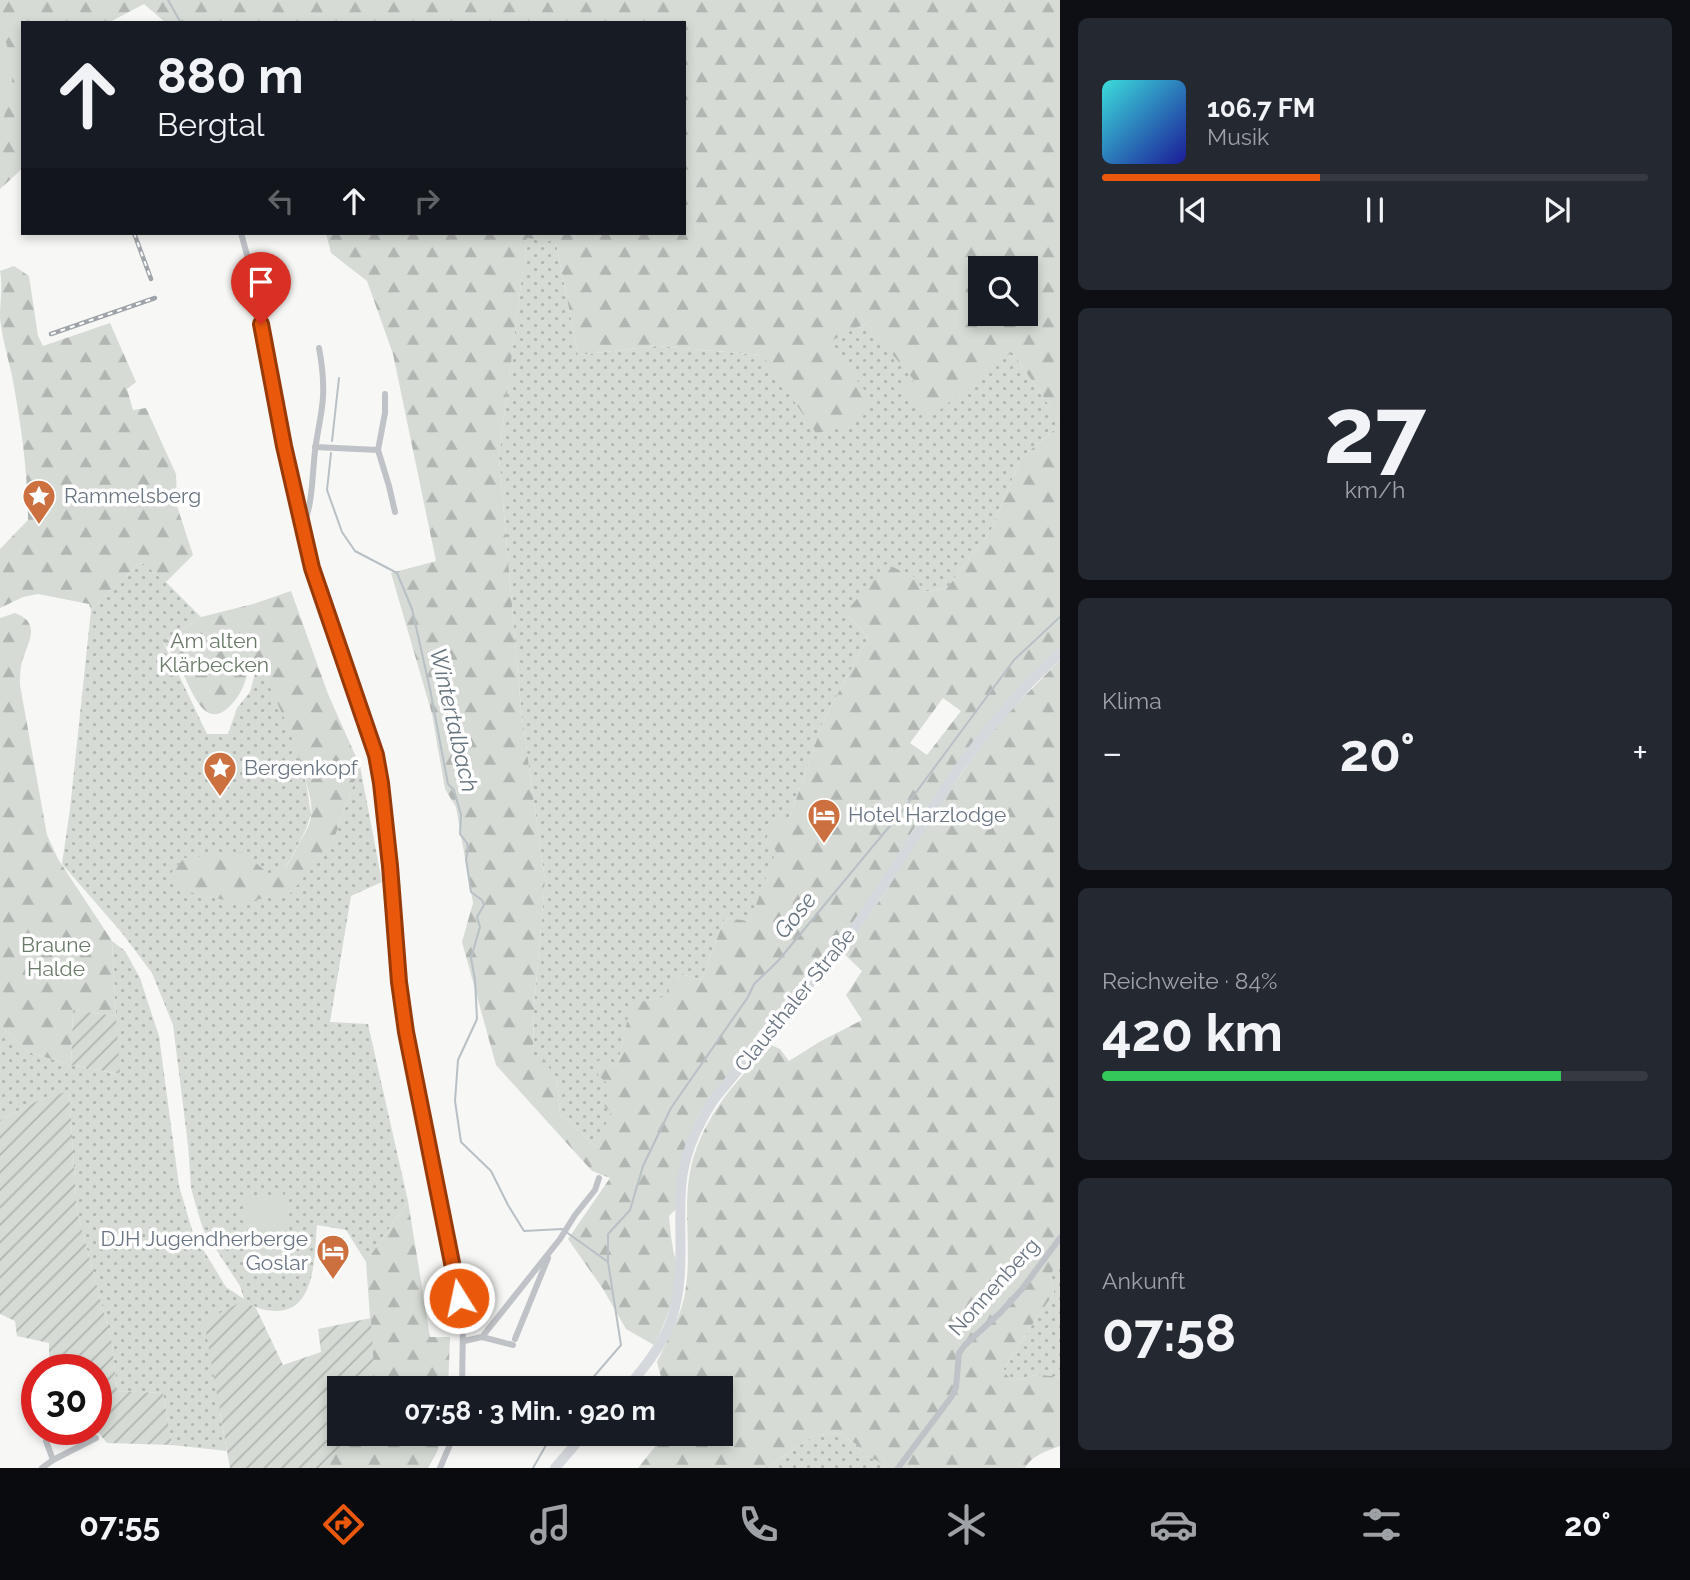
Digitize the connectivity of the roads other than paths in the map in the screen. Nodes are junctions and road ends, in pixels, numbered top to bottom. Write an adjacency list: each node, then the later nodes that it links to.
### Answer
1 (242, 235): 7 (street)
2 (319, 348): 4 (street)
3 (384, 394): 5 (street)
4 (315, 446): 5 (street); 7 (street)
5 (378, 450): 6 (street)
6 (395, 512)
7 (302, 528): 13 (street)
8 (1060, 653): 15 (main road, Clausthaler Straße)
9 (599, 1178): 11 (street)
10 (1060, 1238): 24 (street, Nonnenberg)
11 (551, 1250): 12 (street); 12 (street)
12 (482, 1337): 13 (street)
13 (464, 1341): 14 (street)
14 (463, 1376)
15 (636, 1376)
16 (47, 1445): 20 (street)
17 (82, 1445): 20 (street)
18 (449, 1446): 22 (street)
19 (574, 1446): 23 (main road)
20 (53, 1460): 21 (street)
21 (42, 1468)
22 (440, 1468)
23 (555, 1468)
24 (898, 1468)

